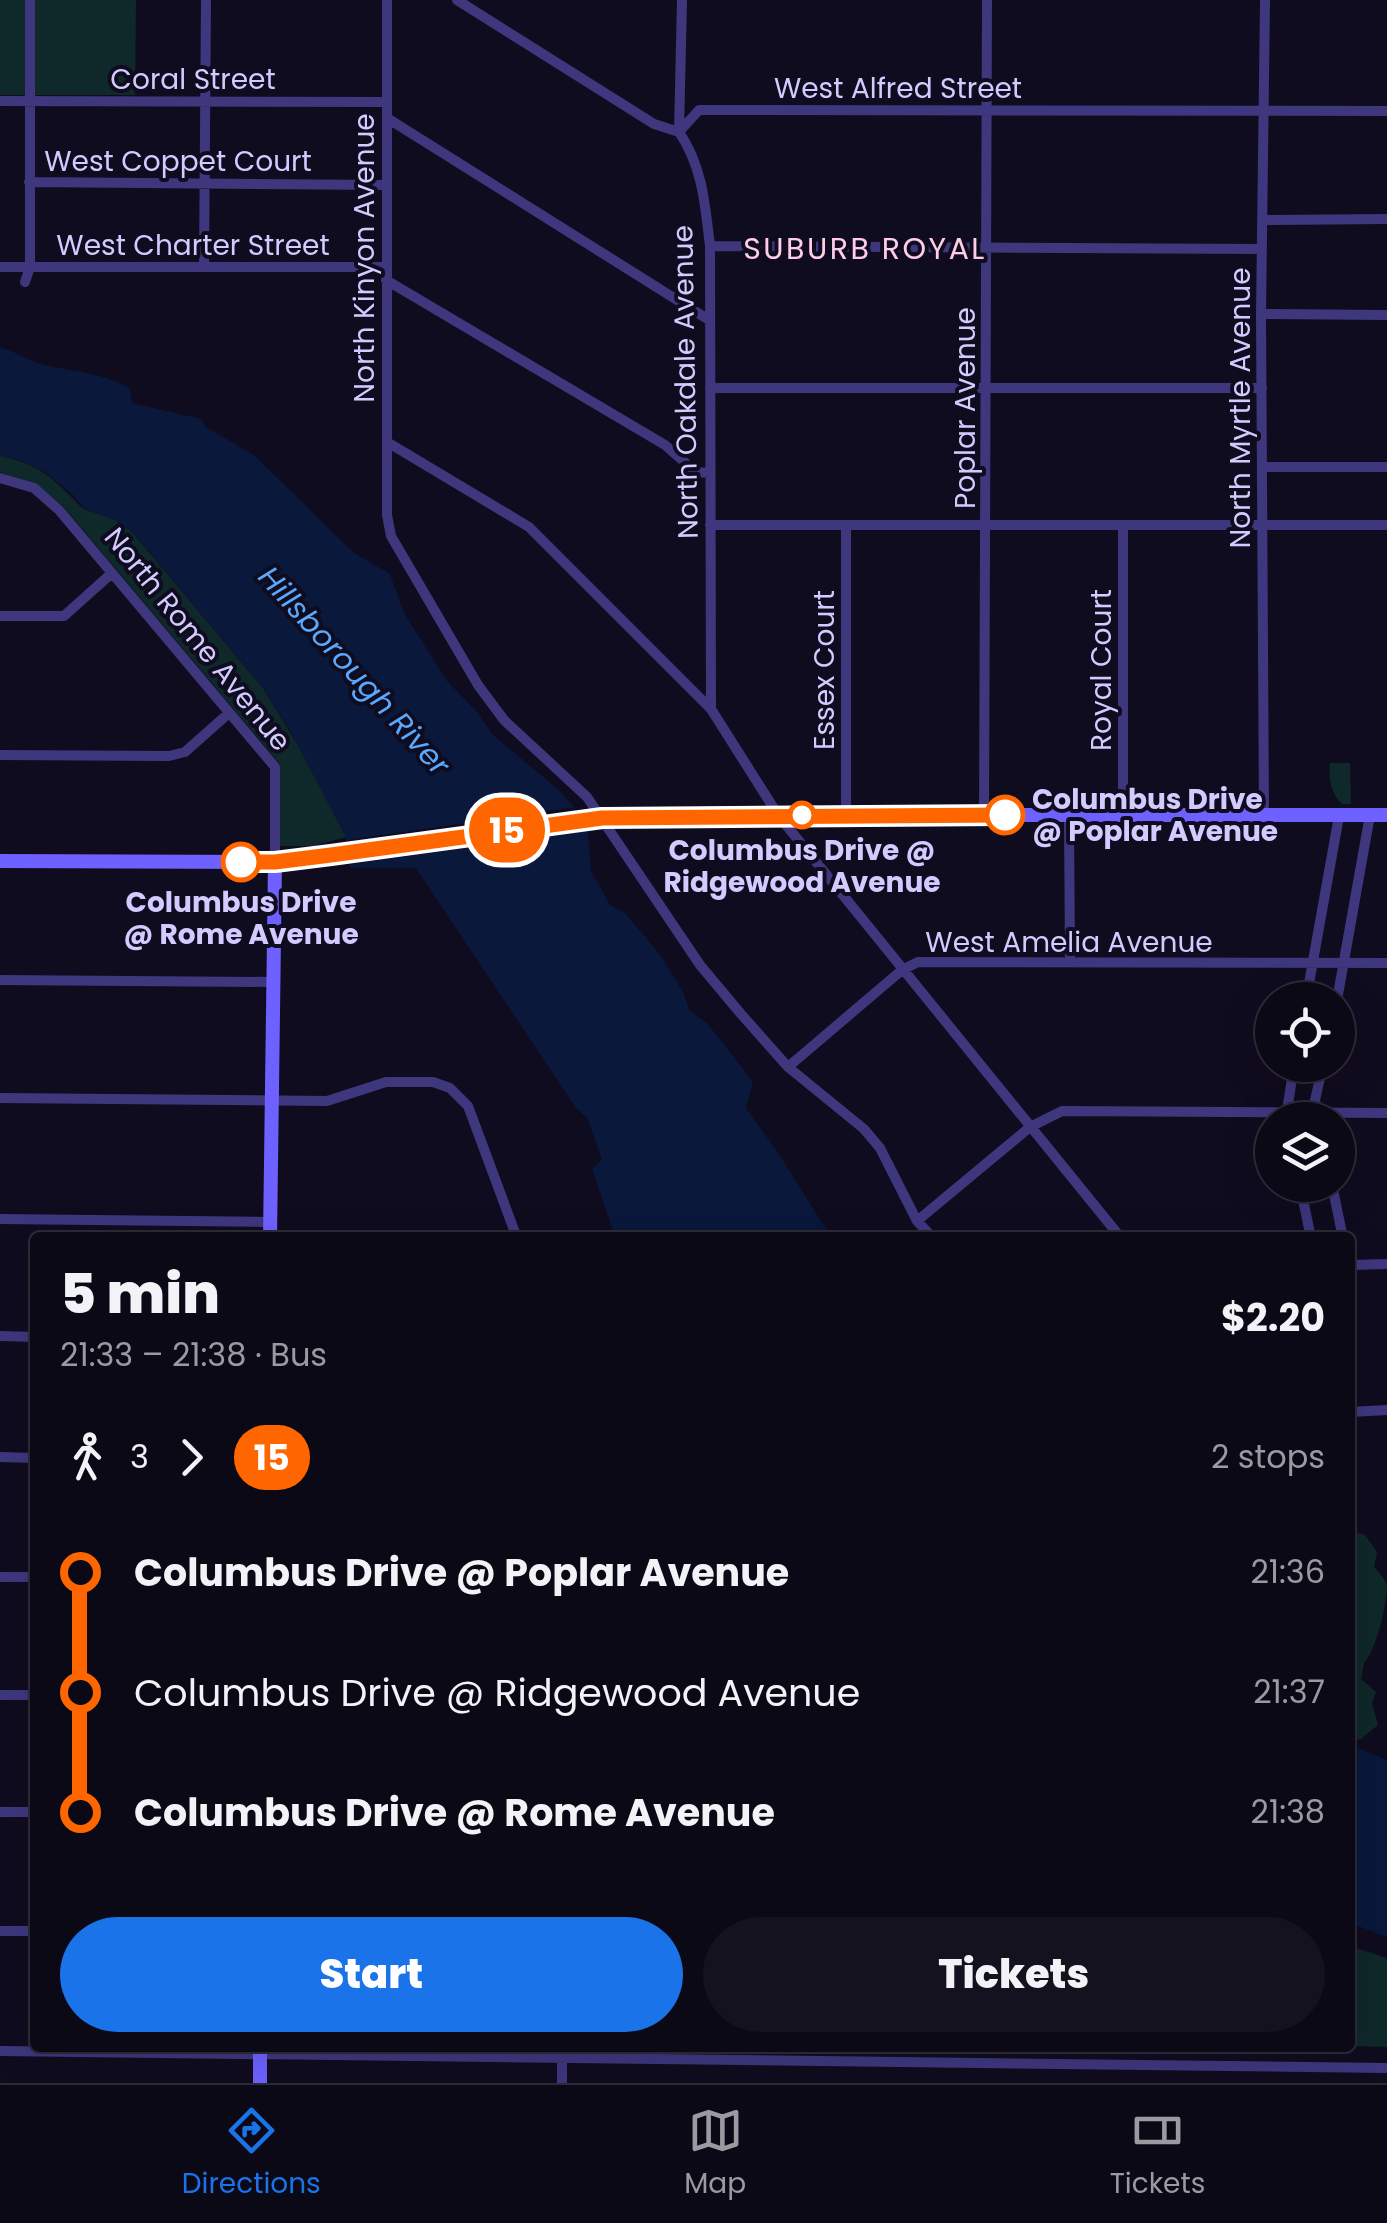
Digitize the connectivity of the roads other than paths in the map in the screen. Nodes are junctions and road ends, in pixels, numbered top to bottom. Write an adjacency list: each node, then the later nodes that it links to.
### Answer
1 (30, 0): 8 (street)
2 (206, 0): 10 (street)
3 (388, 0): 11 (street, North Kinyon Avenue)
4 (457, 0): 16 (street)
5 (682, 0): 16 (street, North Oakdale Avenue)
6 (987, 0): 14 (street, Poplar Avenue)
7 (1265, 0): 12 (street, North Myrtle Avenue)
8 (29, 101): 9 (street, Coral Street); 10 (street, Coral Street); 17 (street)
9 (0, 102)
10 (207, 102): 11 (street, Coral Street); 18 (street)
11 (387, 102): 15 (street, North Kinyon Avenue)
12 (1265, 111): 13 (street, West Alfred Street); 14 (street, West Alfred Street); 21 (street, North Myrtle Avenue)
13 (1387, 111)
14 (987, 112): 16 (street, West Alfred Street); 24 (street, Poplar Avenue)
15 (386, 118): 19 (street, North Kinyon Avenue); 33 (street)
16 (679, 132): 22 (street, North Oakdale Avenue)
17 (29, 182): 18 (street, West Coppet Court); 27 (street)
18 (207, 183): 19 (street, West Coppet Court); 25 (street)
19 (386, 185): 28 (street, North Kinyon Avenue)
20 (1387, 219): 21 (street)
21 (1263, 220): 23 (street, North Myrtle Avenue)
22 (710, 246): 24 (street); 33 (street, North Oakdale Avenue)
23 (1262, 249): 24 (street); 31 (street, North Myrtle Avenue)
24 (987, 250): 34 (street, Poplar Avenue)
25 (204, 267): 27 (street, West Charter Street); 28 (street, West Charter Street)
26 (0, 268): 27 (street, West Charter Street)
27 (30, 268): 30 (street)
28 (386, 268): 29 (street, North Kinyon Avenue)
29 (386, 280): 37 (street, North Kinyon Avenue); 40 (street)
30 (25, 282)
31 (1261, 314): 32 (street); 36 (street, North Myrtle Avenue)
32 (1387, 316)
33 (709, 320): 35 (street, North Oakdale Avenue)
34 (987, 387): 35 (street); 36 (street); 44 (street, Poplar Avenue)
35 (710, 388): 40 (street, North Oakdale Avenue)
36 (1262, 388): 38 (street, North Myrtle Avenue)
37 (387, 442): 50 (street); 62 (street, North Kinyon Avenue)
38 (1263, 466): 39 (street); 46 (street, North Myrtle Avenue)
39 (1387, 466)
40 (709, 473): 42 (street, North Oakdale Avenue)
41 (0, 478): 48 (street, North Rome Avenue)
42 (710, 525): 43 (street); 50 (street, North Oakdale Avenue)
43 (846, 525): 44 (street); 53 (street, Essex Court)
44 (987, 525): 45 (street); 55 (street, Poplar Avenue)
45 (1123, 525): 46 (street); 57 (street, Royal Court)
46 (1264, 525): 47 (street); 58 (street, North Myrtle Avenue)
47 (1387, 525)
48 (112, 573): 49 (street); 51 (street, North Rome Avenue)
49 (0, 616)
50 (711, 709): 54 (street)
51 (229, 713): 52 (street); 64 (street, North Rome Avenue)
52 (0, 755)
53 (846, 814): 54 (main road); 55 (main road)
54 (778, 815): 62 (main road); 69 (street)
55 (984, 815): 56 (main road)
56 (1069, 815): 57 (main road); 65 (street)
57 (1124, 815): 58 (main road)
58 (1264, 815): 61 (main road)
59 (1370, 815): 60 (main road); 61 (main road); 66 (street)
60 (1387, 815)
61 (1339, 816): 68 (street)
62 (602, 818): 64 (main road); 74 (street)
63 (0, 861): 64 (main road)
64 (275, 862): 71 (main road, North Rome Avenue)
65 (1070, 962): 68 (street, West Amelia Avenue); 69 (street, West Amelia Avenue)
66 (1345, 963): 67 (street, West Amelia Avenue); 68 (street, West Amelia Avenue); 73 (street)
67 (1387, 963)
68 (1312, 965): 72 (street)
69 (902, 970): 74 (street, West Amelia Avenue); 80 (street)
70 (0, 980): 71 (street)
71 (273, 982): 76 (main road, North Rome Avenue)
72 (1309, 982)
73 (1341, 982)
74 (788, 1067): 84 (street)
75 (0, 1098): 76 (street)
76 (272, 1100): 85 (main road, North Rome Avenue); 86 (street)
77 (1387, 1113): 78 (street)
78 (1355, 1115)
79 (1255, 1116): 80 (street)
80 (1030, 1128): 84 (street); 88 (street)
81 (1304, 1202): 89 (street)
82 (1336, 1202): 90 (street)
83 (0, 1219): 85 (street)
84 (917, 1221): 87 (street)
85 (270, 1230)
86 (515, 1232)
87 (927, 1232)
88 (1116, 1232)
89 (1311, 1232)
90 (1342, 1232)
91 (1387, 1264): 92 (street)
92 (1355, 1265)
93 (0, 1336): 94 (street)
94 (30, 1337)
95 (1387, 1410): 96 (street)
96 (1355, 1412)
97 (0, 1457): 98 (street)
98 (30, 1458)
99 (0, 1577): 100 (street)
100 (30, 1577)
101 (0, 1695): 102 (street)
102 (30, 1695)
103 (0, 1812): 104 (street)
104 (30, 1812)
105 (0, 1931): 106 (street)
106 (30, 1931)
107 (0, 2051): 108 (street)
108 (30, 2051)
109 (260, 2052): 112 (main road)
110 (562, 2052): 111 (street); 113 (street)
111 (1387, 2068)
112 (260, 2083)
113 (562, 2083)

